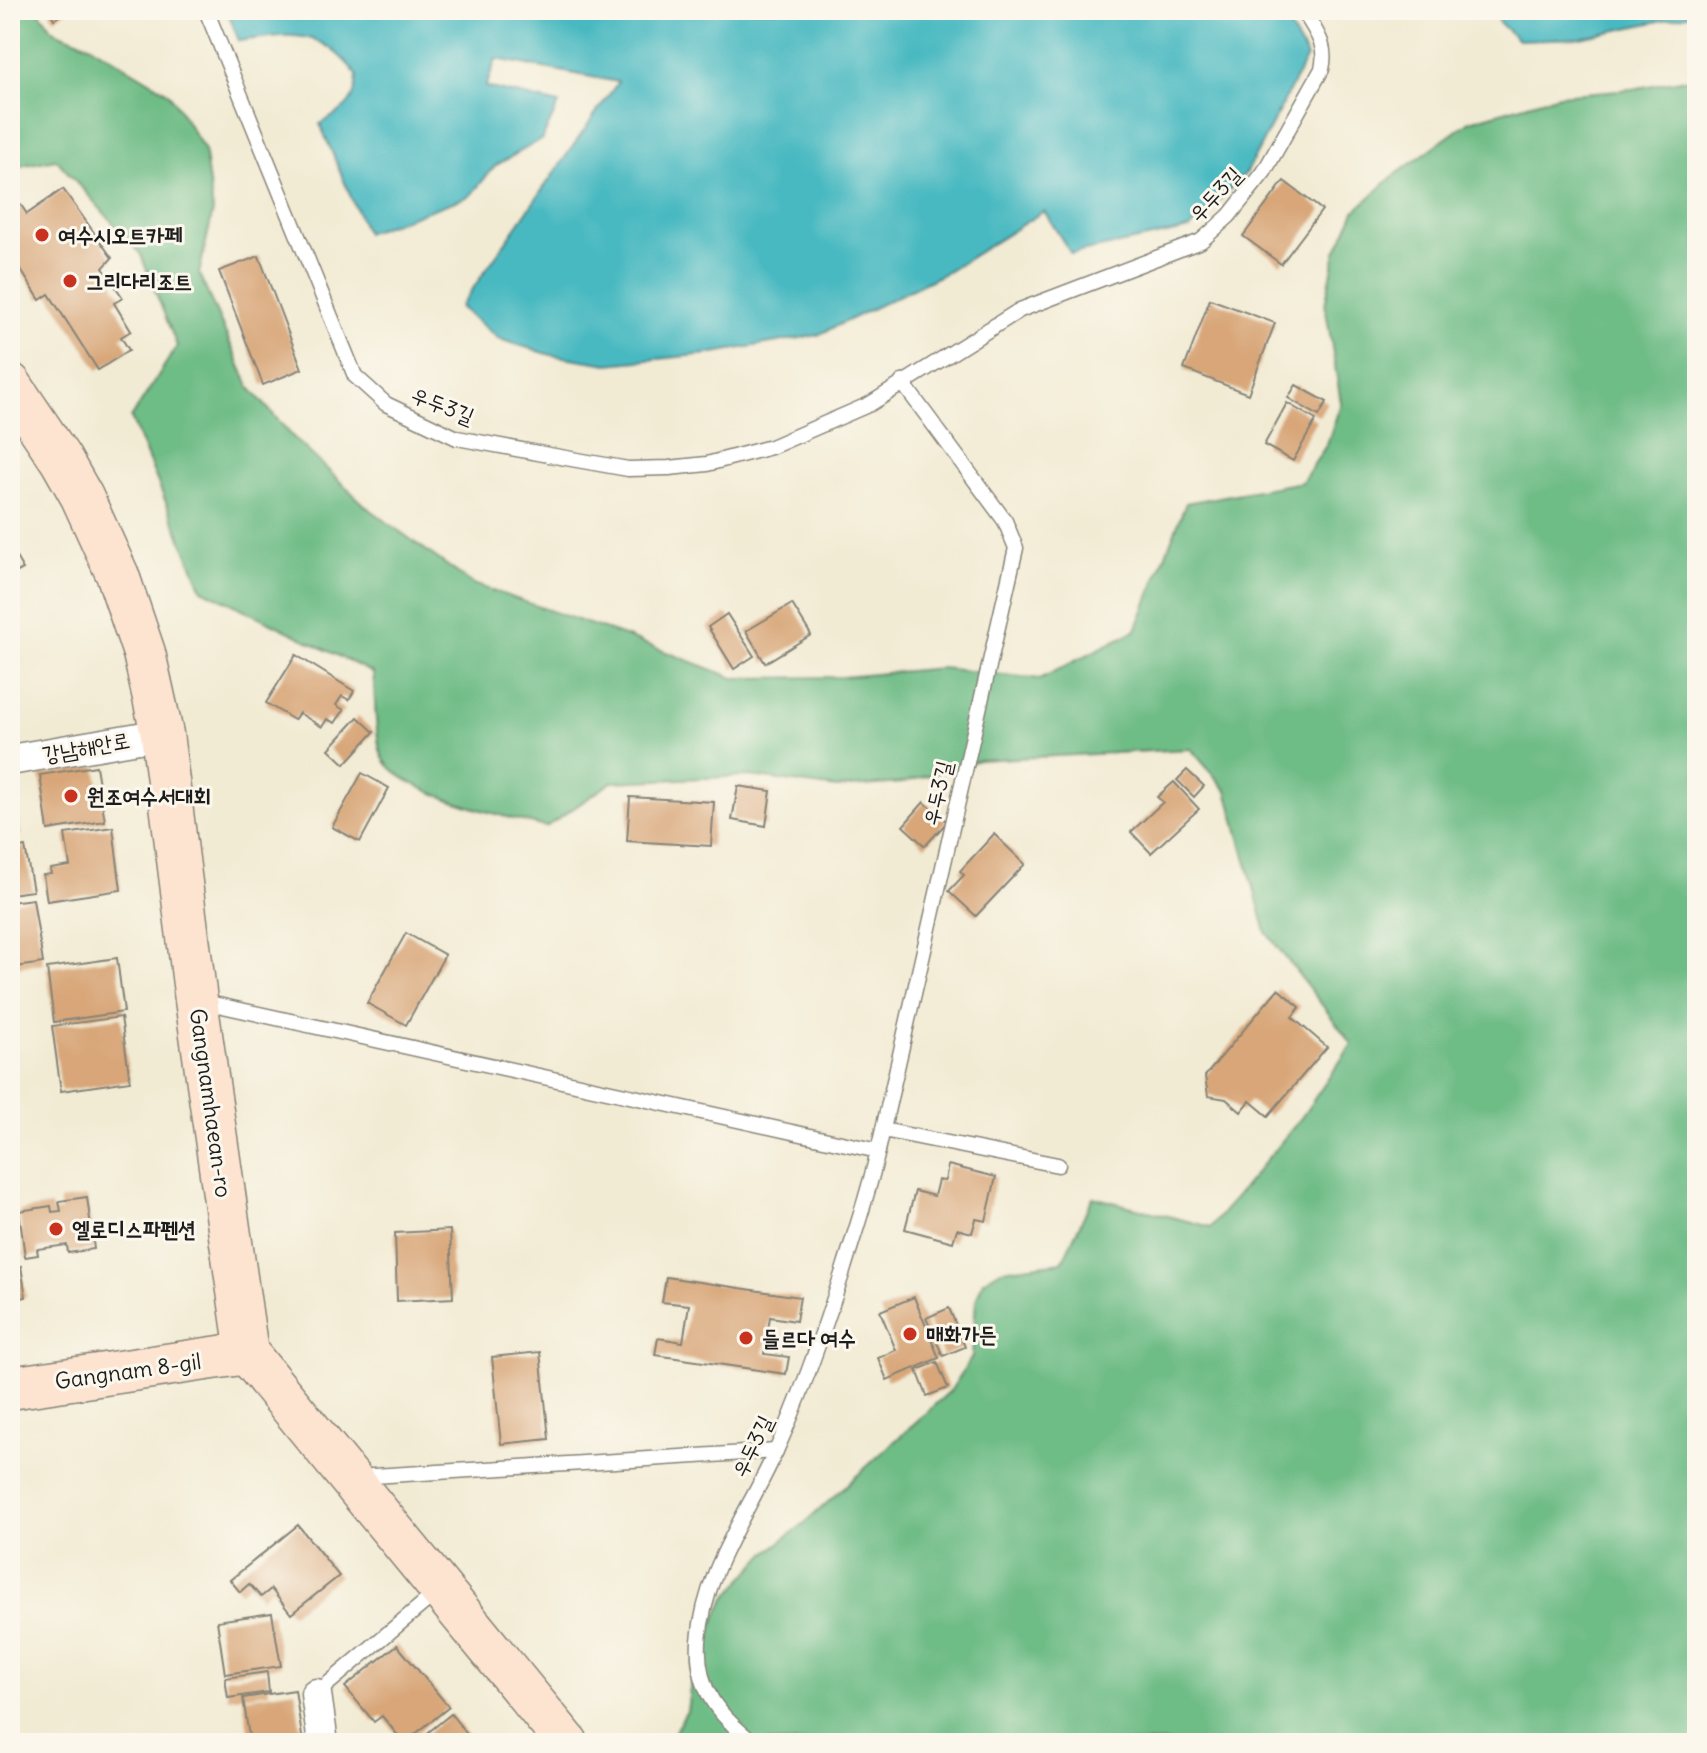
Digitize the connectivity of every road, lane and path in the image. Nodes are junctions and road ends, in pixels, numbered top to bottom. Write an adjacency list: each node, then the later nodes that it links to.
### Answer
1 (206, 10): 3 (lane, 우두3길)
2 (1303, 10): 3 (lane, 우두3길)
3 (902, 382): 8 (lane, 우두3길)
4 (10, 384): 5 (street, Gangnamhaean-ro)
5 (162, 734): 6 (street, 강남해안로); 7 (street, Gangnamhaean-ro)
6 (10, 760)
7 (196, 1000): 9 (lane); 11 (street, Gangnamhaean-ro)
8 (883, 1130): 9 (lane, 우두3길); 10 (lane)
9 (878, 1151): 13 (lane, 우두3길)
10 (1058, 1165)
11 (247, 1353): 12 (street, Gangnam 8-gil); 14 (street)
12 (10, 1388)
13 (776, 1451): 14 (lane); 19 (lane, 우두3길)
14 (349, 1478): 15 (street)
15 (440, 1589): 16 (lane); 18 (street)
16 (316, 1694): 17 (street)
17 (323, 1743)
18 (567, 1743)
19 (754, 1743)

